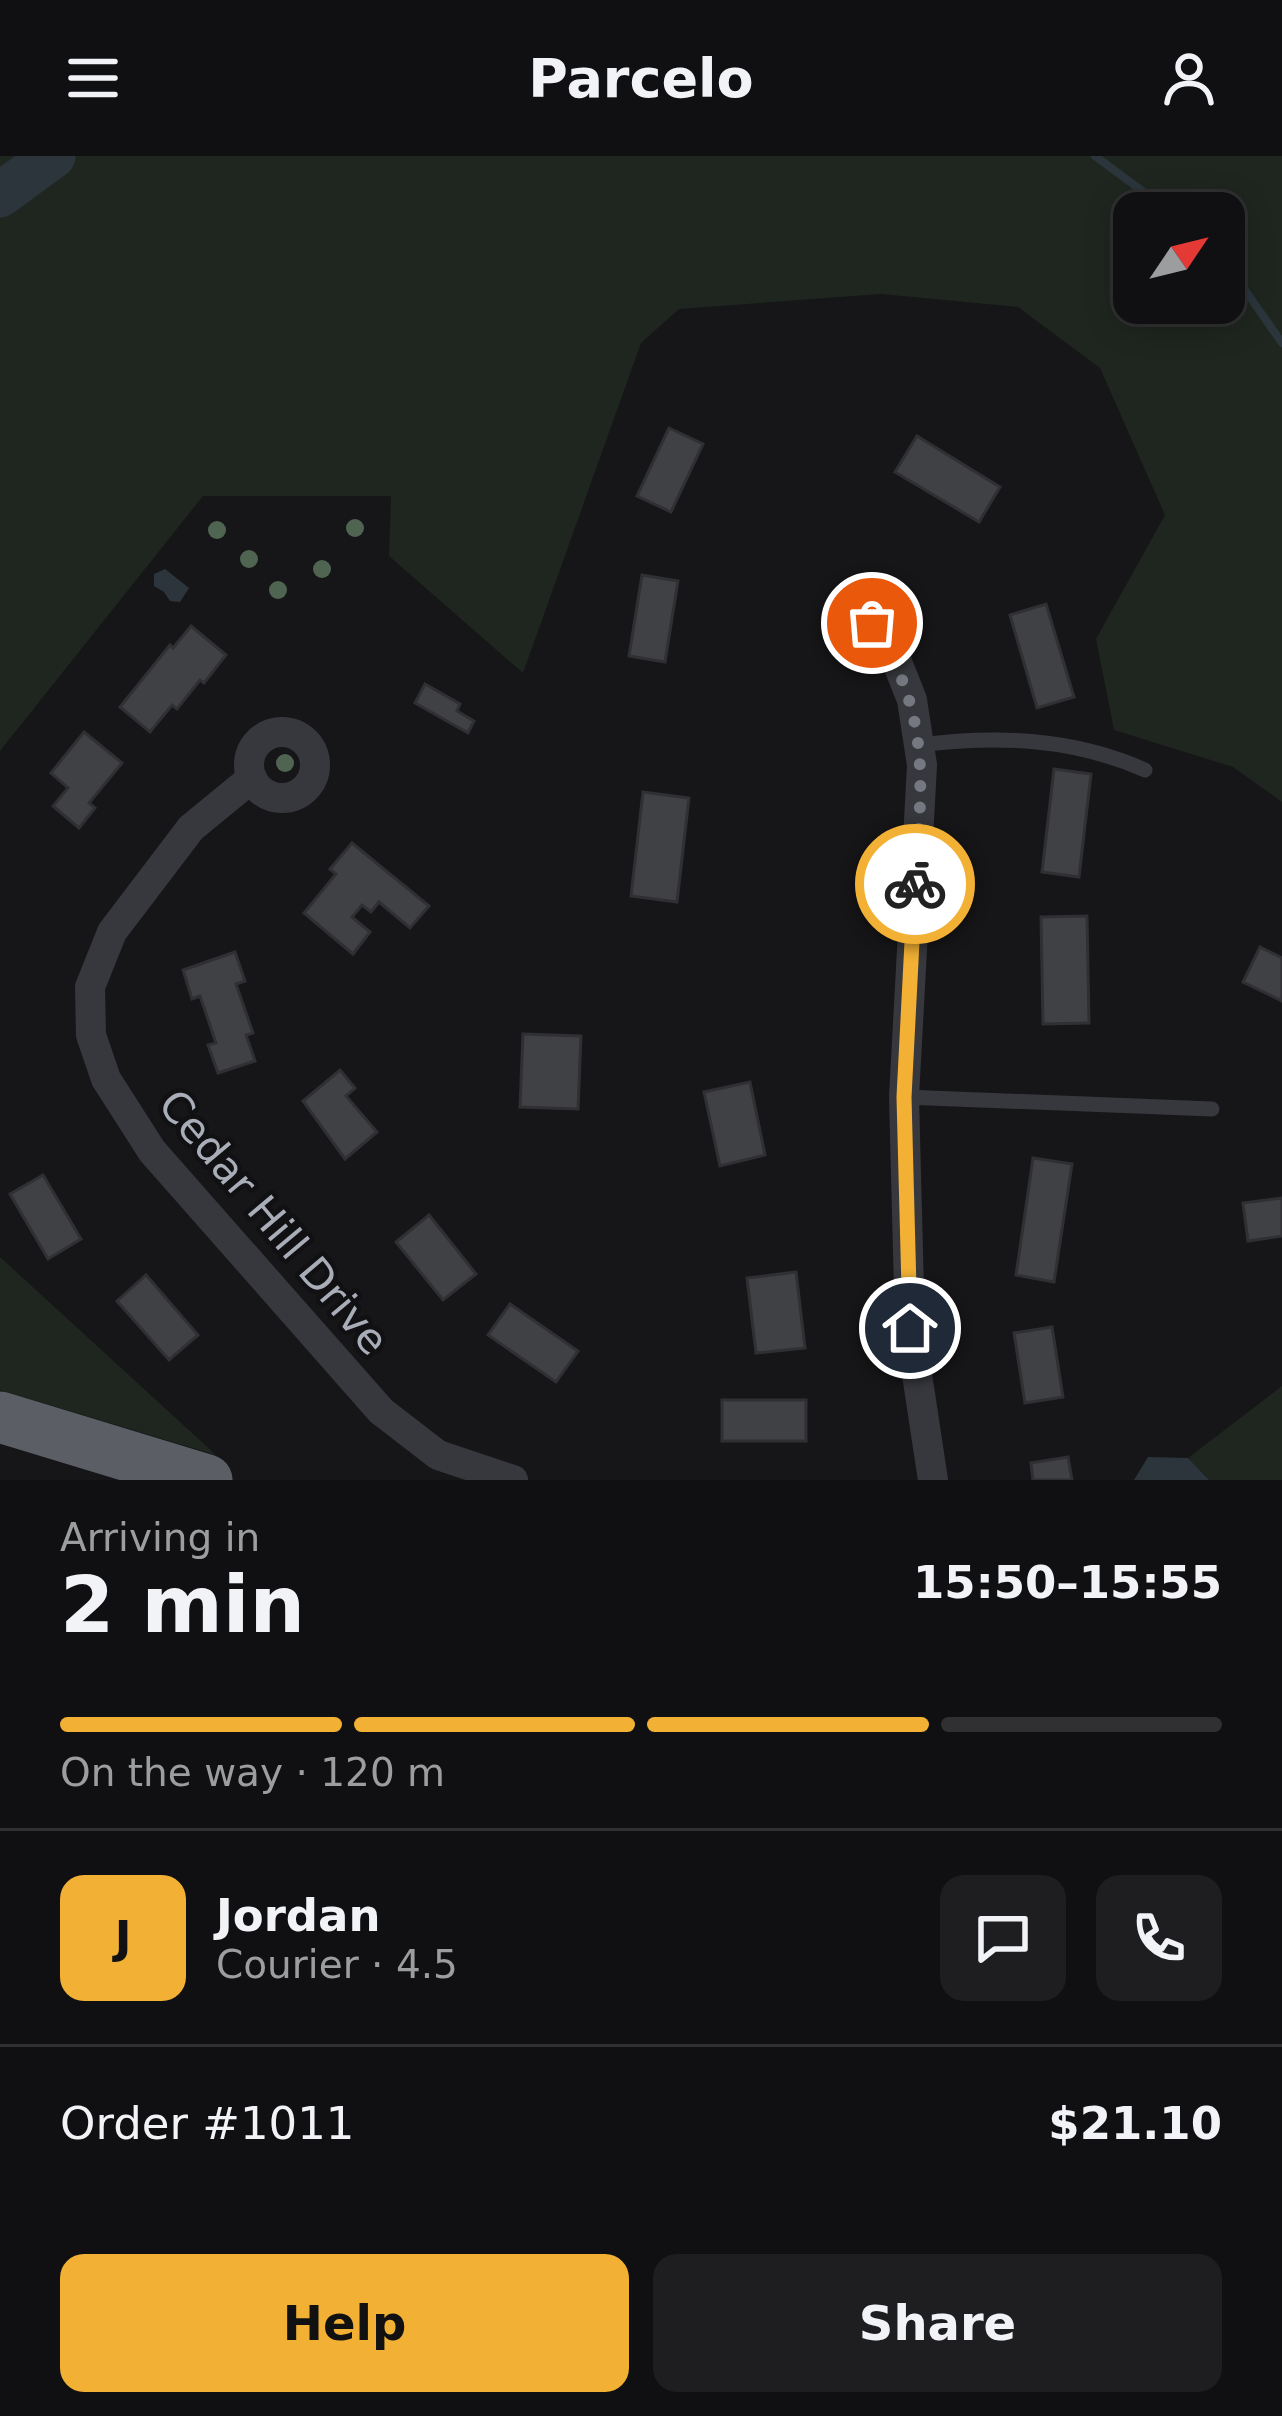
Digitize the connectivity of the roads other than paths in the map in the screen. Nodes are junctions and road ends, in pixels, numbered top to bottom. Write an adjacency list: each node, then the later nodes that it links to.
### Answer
1 (861, 611): 2 (street)
2 (919, 745): 3 (lane); 5 (street)
3 (1145, 770)
4 (252, 778): 9 (street, Cedar Hill Drive)
5 (904, 1097): 6 (lane); 10 (street)
6 (1212, 1109)
7 (0, 1418): 8 (highway)
8 (207, 1480)
9 (513, 1480)
10 (933, 1480)

